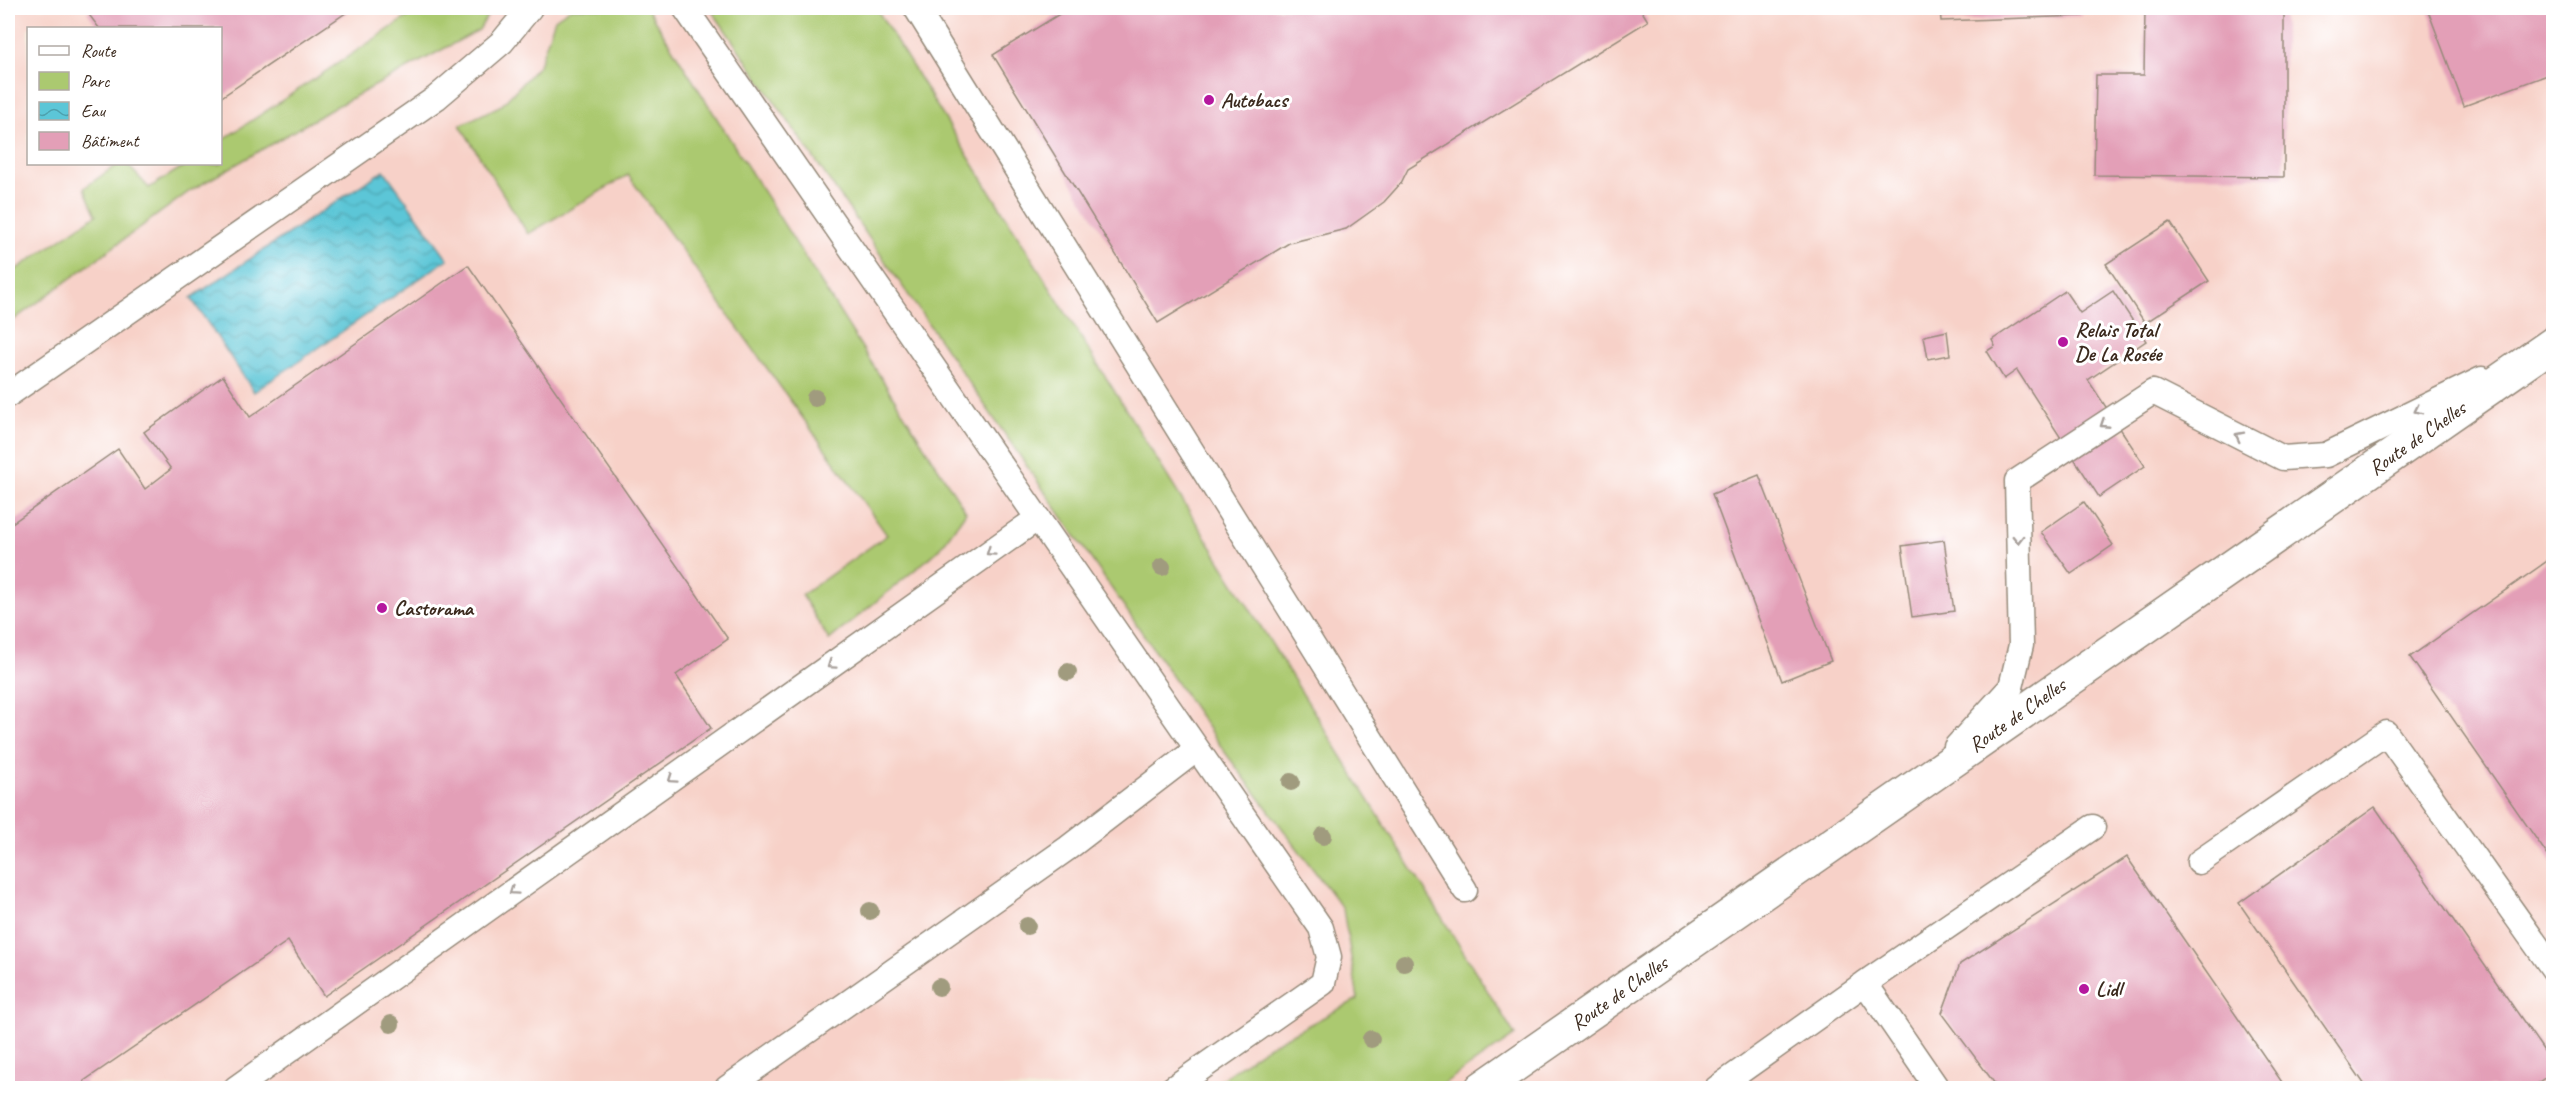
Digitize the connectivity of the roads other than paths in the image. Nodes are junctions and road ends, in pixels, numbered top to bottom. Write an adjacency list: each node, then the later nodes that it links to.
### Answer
1 (530, 8): 5 (lane)
2 (685, 8): 6 (lane)
3 (916, 8): 11 (lane)
4 (2550, 345): 8 (main road, Route de Chelles); 8 (lane, one-way to 8)
5 (8, 395)
6 (1038, 518): 7 (lane); 14 (lane, one-way to 14)
7 (1197, 749): 15 (lane); 16 (lane)
8 (1930, 776): 17 (main road, Route de Chelles)
9 (2093, 827): 13 (lane)
10 (2199, 862): 12 (lane)
11 (1465, 890)
12 (2553, 970)
13 (1864, 983): 18 (lane); 19 (lane)
14 (236, 1089)
15 (727, 1089)
16 (1173, 1089)
17 (1482, 1089)
18 (1717, 1089)
19 (1937, 1089)

